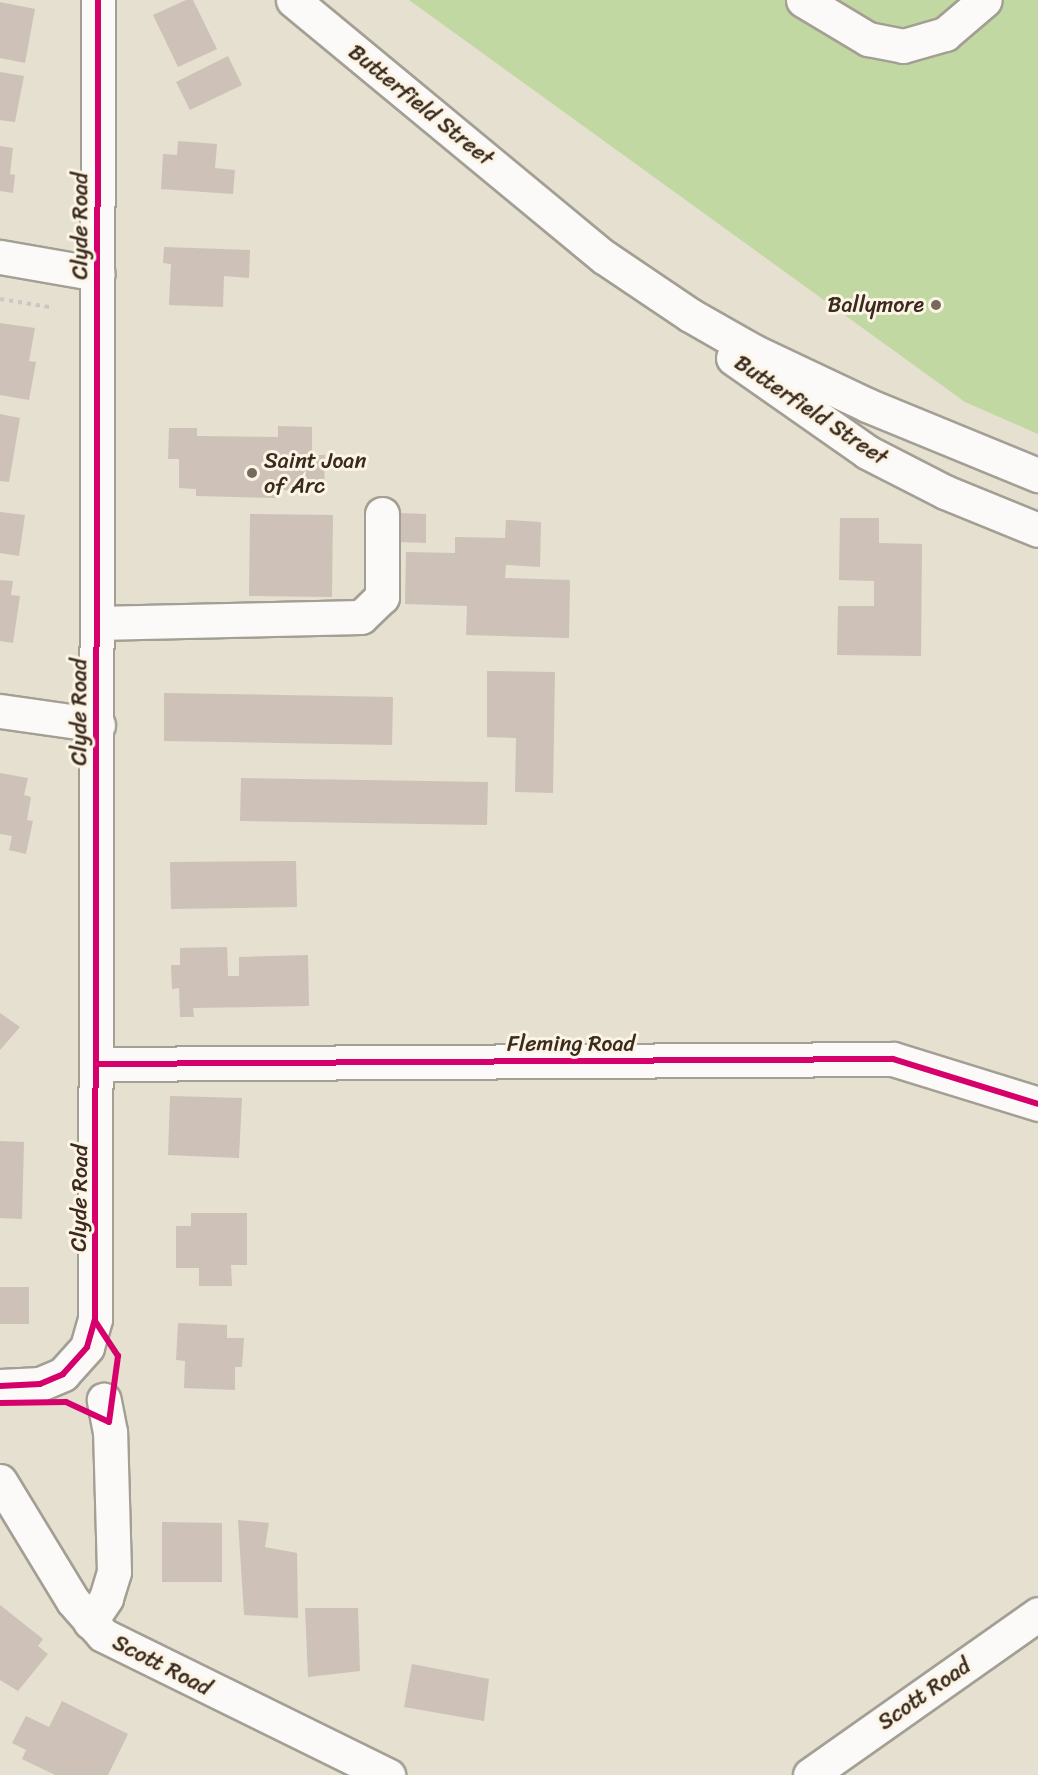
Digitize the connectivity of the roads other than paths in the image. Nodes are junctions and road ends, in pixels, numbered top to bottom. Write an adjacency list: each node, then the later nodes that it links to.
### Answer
1 (98, 0): 7 (street, Clyde Road)
2 (293, 0): 6 (street, Butterfield Street)
3 (803, 0): 4 (street)
4 (985, 0)
5 (0, 257): 7 (street)
6 (604, 257): 8 (street, Butterfield Street); 10 (street, Butterfield Street)
7 (98, 274): 11 (street, Clyde Road)
8 (1038, 475)
9 (382, 514): 11 (street)
10 (1038, 530)
11 (98, 623): 13 (street, Clyde Road)
12 (0, 711): 13 (street)
13 (98, 725): 14 (street, Clyde Road)
14 (99, 1064): 15 (street, Fleming Road); 16 (street, Clyde Road)
15 (1038, 1104)
16 (13, 1386)
17 (104, 1400): 20 (street)
18 (0, 1481): 20 (street, Scott Road)
19 (1038, 1614): 22 (street, Scott Road)
20 (90, 1622): 21 (street, Scott Road)
21 (388, 1775)
22 (810, 1775)

